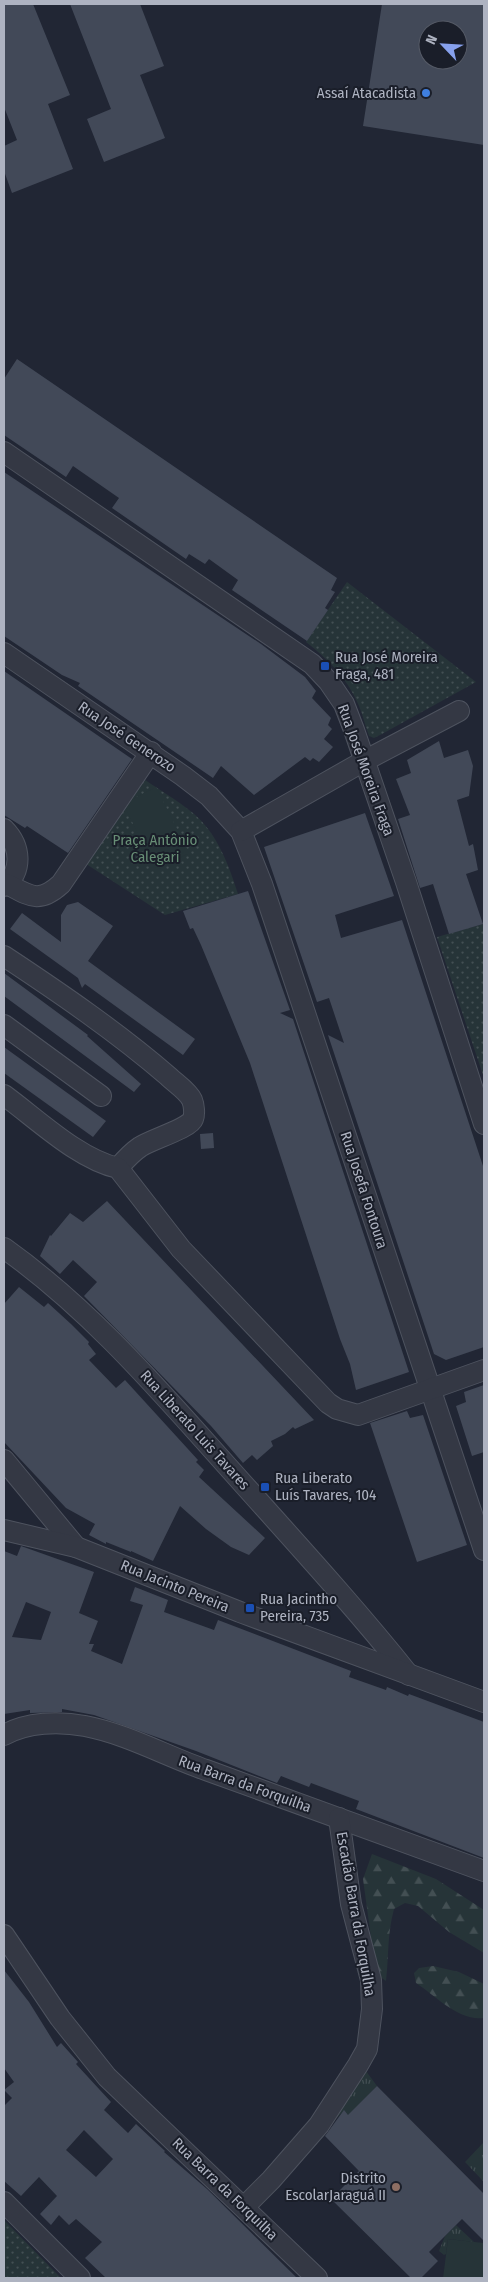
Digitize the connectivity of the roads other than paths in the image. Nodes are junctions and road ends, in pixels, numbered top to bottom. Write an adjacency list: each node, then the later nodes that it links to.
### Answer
1 (4, 452): 5 (street, Rua José Moreira Fraga)
2 (4, 653): 4 (street, Rua José Generozo)
3 (459, 711): 5 (street)
4 (151, 752): 7 (street, Rua José Generozo); 8 (street)
5 (364, 761): 7 (street); 13 (street, Rua José Moreira Fraga)
6 (4, 829): 8 (street)
7 (241, 831): 17 (street, Rua Josefa Fontoura)
8 (5, 885)
9 (4, 956): 14 (street)
10 (4, 1025): 12 (street)
11 (4, 1095): 14 (street)
12 (101, 1096)
13 (484, 1124)
14 (118, 1168): 17 (street)
15 (4, 1248): 22 (street, Rua Liberato Luis Tavares)
16 (484, 1370): 17 (street)
17 (430, 1388): 21 (street, Rua Josefa Fontoura)
18 (4, 1460): 20 (street)
19 (4, 1530): 20 (street, Rua Jacinto Pereira)
20 (76, 1546): 22 (street, Rua Jacinto Pereira)
21 (484, 1550)
22 (410, 1675): 23 (street, Rua Jacinto Pereira)
23 (484, 1702)
24 (4, 1735): 25 (street, Rua Barra da Forquilha)
25 (339, 1818): 26 (street, Rua Barra da Forquilha); 29 (street, Escadão Barra da Forquilha)
26 (484, 1871)
27 (4, 1935): 29 (street, Rua Barra da Forquilha)
28 (4, 2202): 30 (street)
29 (244, 2206): 31 (street, Rua Barra da Forquilha)
30 (80, 2278)
31 (316, 2278)

